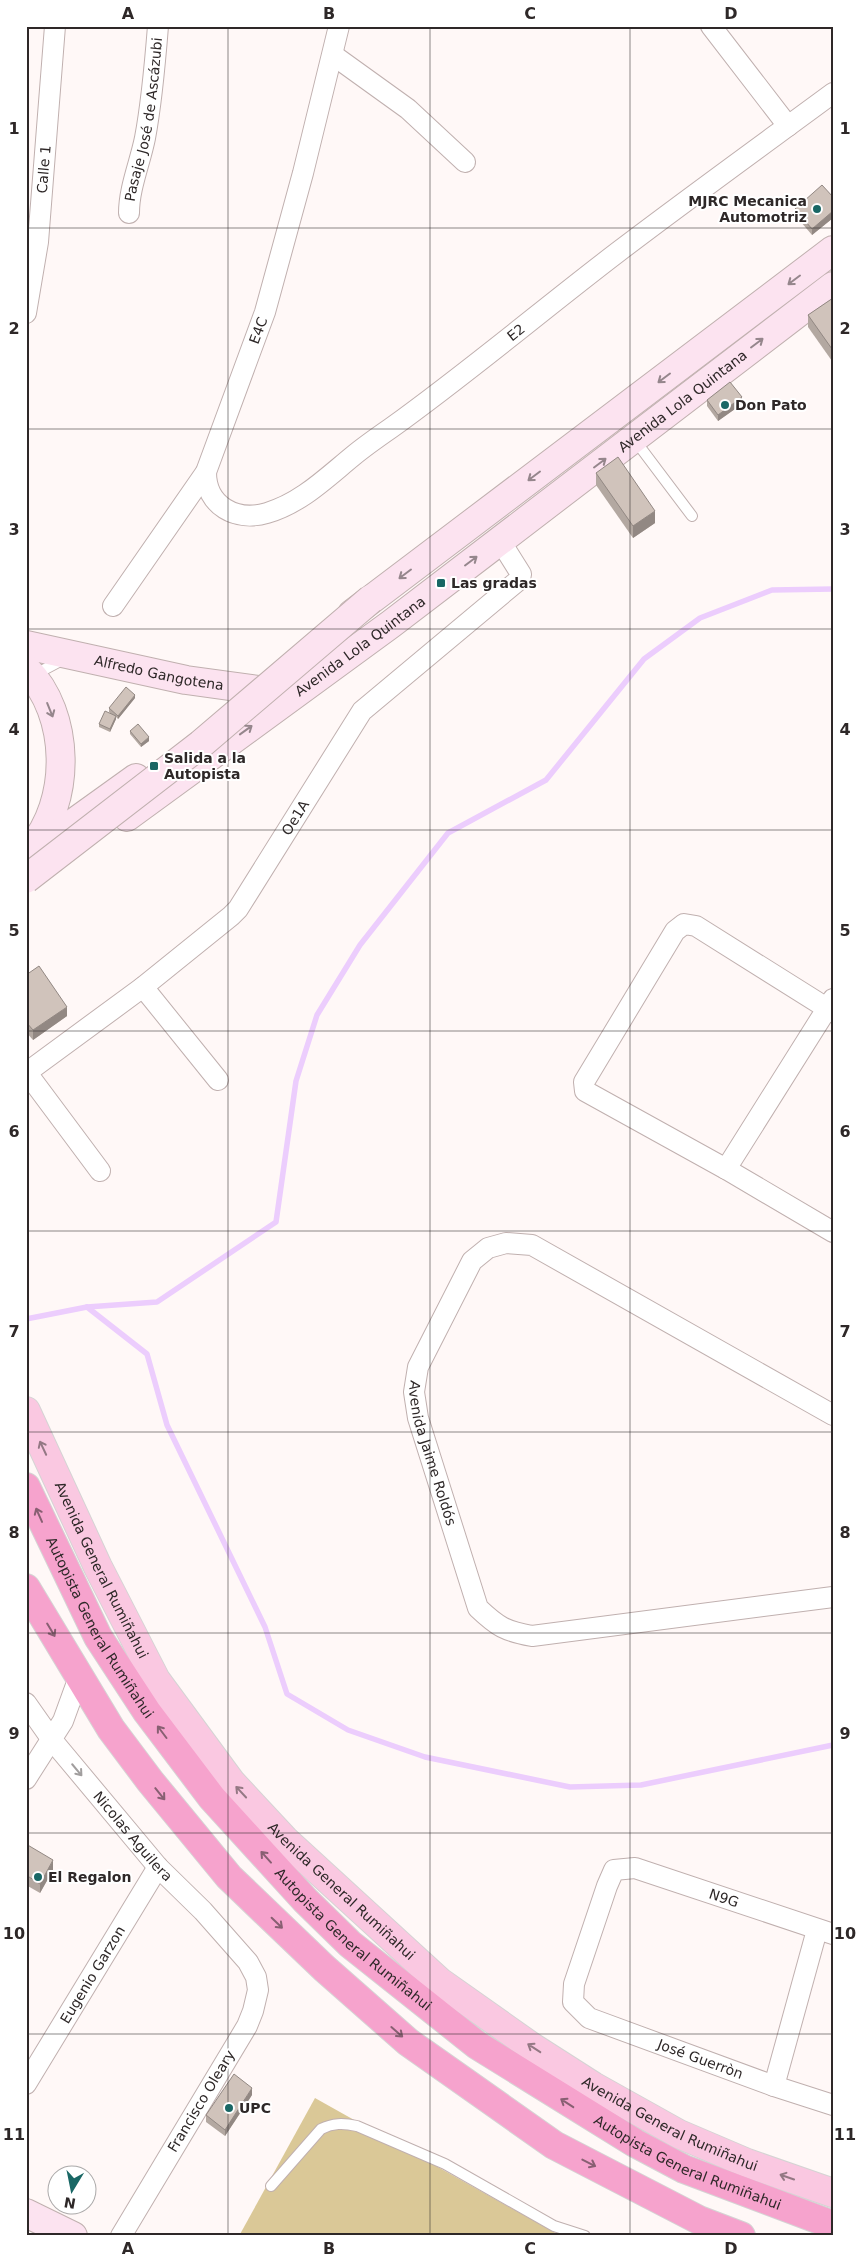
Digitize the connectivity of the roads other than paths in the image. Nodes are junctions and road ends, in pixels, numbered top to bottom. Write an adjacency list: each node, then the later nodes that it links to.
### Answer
1 (55, 26): 12 (street, Calle 1)
2 (158, 26): 9 (street, Pasaje José de Ascázubi)
3 (339, 26): 5 (street, E4C)
4 (710, 26): 7 (street)
5 (334, 55): 8 (street); 14 (street, E4C)
6 (833, 93): 7 (street, E2)
7 (788, 126): 14 (street, E2)
8 (465, 162)
9 (129, 213)
10 (833, 250): 17 (main road, Avenida Lola Quintana, one-way to 17)
11 (833, 286): 13 (main road, Avenida Lola Quintana, one-way to 11)
12 (26, 313)
13 (633, 438): 15 (lane); 16 (main road, Avenida Lola Quintana, one-way to 13)
14 (206, 472): 18 (street, E4C)
15 (692, 516)
16 (499, 539): 23 (main road, Avenida Lola Quintana, one-way to 16); 27 (street, Oe1A)
17 (371, 599): 22 (main road, Avenida Lola Quintana); 25 (main road, Avenida Lola Quintana, bridge)
18 (112, 606)
19 (26, 645): 20 (main road, Alfredo Gangotena)
20 (71, 655): 21 (lane); 22 (main road, Alfredo Gangotena)
21 (28, 675): 24 (main road, one-way to 24)
22 (251, 690): 23 (main road, Alfredo Gangotena); 24 (main road, Avenida Lola Quintana)
23 (294, 695): 26 (main road, Avenida Lola Quintana, one-way to 23)
24 (26, 855)
25 (26, 879)
26 (26, 893)
27 (143, 987): 29 (street, Oe1A); 30 (street)
28 (831, 1006): 31 (street); 31 (street)
29 (26, 1073): 32 (street)
30 (218, 1080)
31 (726, 1169): 33 (street)
32 (100, 1171)
33 (833, 1232)
34 (26, 1411): 51 (main road, Avenida General Rumiñahui, one-way to 34)
35 (833, 1415): 38 (street, Avenida Jaime Roldós)
36 (26, 1487): 53 (highway, Autopista General Rumiñahui, one-way to 36)
37 (26, 1588): 39 (highway, one-way to 39)
38 (833, 1597)
39 (79, 1677): 41 (street); 57 (highway, one-way to 57)
40 (26, 1703): 41 (street, Nicolas Aguilera)
41 (52, 1740): 42 (street); 43 (street, Nicolas Aguilera, one-way to 43)
42 (26, 1779)
43 (158, 1868): 45 (street, Nicolas Aguilera); 47 (street, Eugenio Garzon)
44 (825, 1932): 46 (street, N9G); 48 (street)
45 (248, 1962): 55 (street, Francisco Oleary)
46 (573, 2002): 48 (street, José Guerròn)
47 (26, 2084)
48 (774, 2086): 49 (street, José Guerròn)
49 (833, 2105)
50 (271, 2186): 56 (lane)
51 (833, 2193)
52 (26, 2213): 54 (main road)
53 (833, 2225)
54 (73, 2236)
55 (120, 2236)
56 (585, 2236)
57 (741, 2236)

